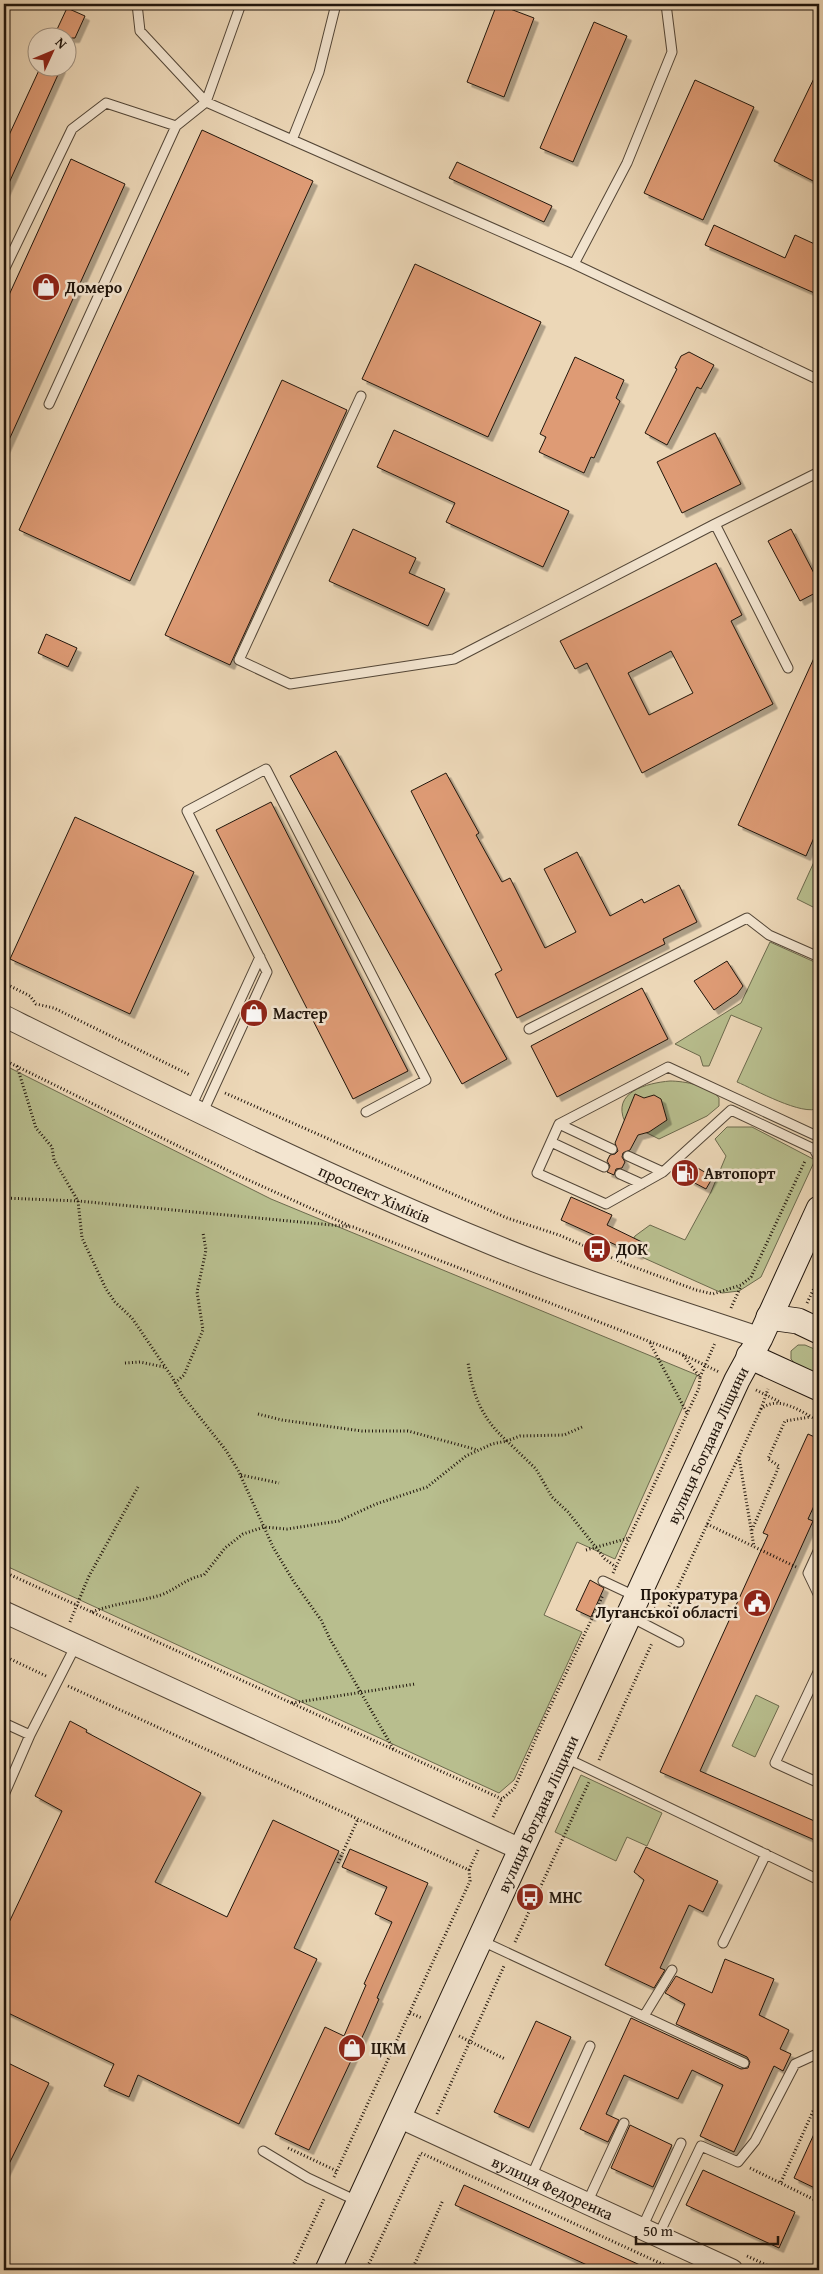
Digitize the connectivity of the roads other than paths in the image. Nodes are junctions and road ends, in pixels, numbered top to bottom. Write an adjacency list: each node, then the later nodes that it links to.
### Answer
1 (138, 4): 5 (lane)
2 (241, 4): 5 (lane)
3 (336, 4): 7 (lane)
4 (666, 4): 8 (lane)
5 (206, 102): 6 (lane); 7 (lane)
6 (176, 126): 9 (lane); 12 (lane)
7 (292, 140): 8 (lane)
8 (574, 264): 10 (lane)
9 (4, 270)
10 (819, 380)
11 (361, 396): 14 (lane)
12 (49, 404)
13 (819, 472): 14 (lane)
14 (715, 524): 15 (lane)
15 (788, 668)
16 (260, 957): 20 (lane); 20 (lane); 21 (lane)
17 (819, 957): 19 (lane)
18 (4, 1016): 20 (street, проспект Хіміків)
19 (529, 1029)
20 (196, 1111): 34 (street, проспект Хіміків)
21 (366, 1112)
22 (559, 1124): 23 (lane); 24 (lane); 25 (lane)
23 (819, 1137)
24 (551, 1142): 28 (lane); 31 (lane)
25 (612, 1149)
26 (628, 1156): 29 (lane)
27 (819, 1158): 29 (lane)
28 (604, 1166)
29 (663, 1172): 31 (lane)
30 (620, 1174): 31 (lane)
31 (642, 1184)
32 (819, 1209): 34 (main road, вулиця Богдана Ліщини)
33 (819, 1331): 34 (main road, проспект Хіміків)
34 (759, 1337): 35 (main road, проспект Хіміків); 39 (main road, вулиця Богдана Ліщини)
35 (819, 1388)
36 (819, 1549): 38 (lane)
37 (606, 1582): 39 (lane)
38 (819, 1596)
39 (633, 1607): 41 (lane); 46 (main road, вулиця Богдана Ліщини)
40 (4, 1612): 42 (street)
41 (680, 1642)
42 (76, 1645): 45 (lane); 49 (street)
43 (819, 1670): 47 (lane)
44 (4, 1723): 45 (lane)
45 (30, 1735): 48 (lane)
46 (564, 1757): 49 (main road, вулиця Богдана Ліщини); 50 (lane)
47 (819, 1783)
48 (4, 1795)
49 (522, 1850): 52 (main road, вулиця Богдана Ліщини)
50 (766, 1854): 51 (lane); 53 (lane)
51 (819, 1880)
52 (480, 1940): 55 (lane); 59 (main road, вулиця Богдана Ліщини)
53 (724, 1943)
54 (672, 1970): 55 (lane)
55 (644, 2016): 58 (lane)
56 (590, 2046): 63 (lane)
57 (819, 2054): 66 (lane)
58 (744, 2063)
59 (399, 2117): 63 (street, вулиця Федоренка); 64 (main road, вулиця Богдана Ліщини)
60 (624, 2123): 65 (lane)
61 (681, 2144): 66 (lane)
62 (263, 2152): 64 (lane)
63 (530, 2177): 65 (street, вулиця Федоренка)
64 (360, 2202): 68 (main road, вулиця Богдана Ліщини)
65 (587, 2203): 66 (street, вулиця Федоренка)
66 (650, 2232): 67 (street, вулиця Федоренка)
67 (738, 2262)
68 (328, 2270)

